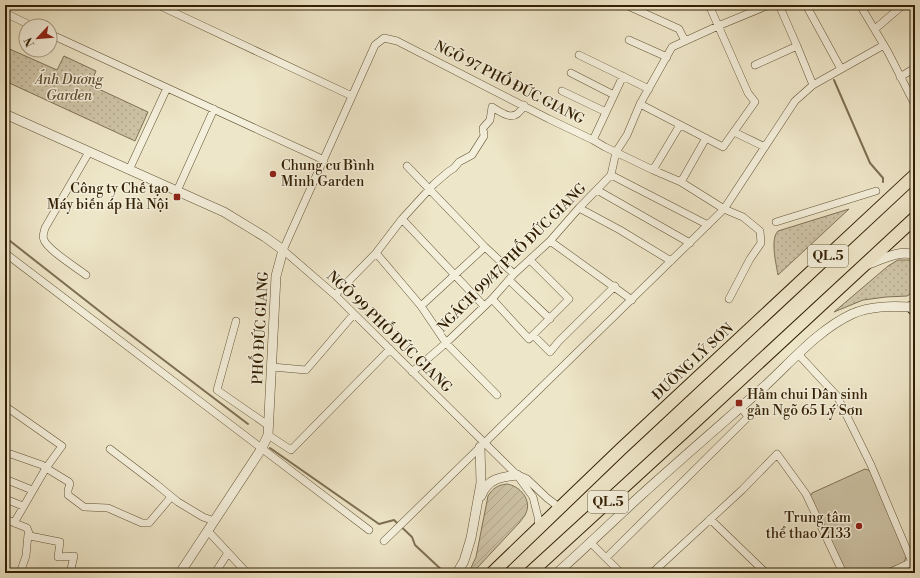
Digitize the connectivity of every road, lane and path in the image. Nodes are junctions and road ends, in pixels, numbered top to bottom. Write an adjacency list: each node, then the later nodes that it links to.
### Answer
1 (158, 5): 32 (street)
2 (626, 5): 9 (street)
3 (710, 5): 12 (street)
4 (779, 5): 18 (street)
5 (806, 5): 23 (street)
6 (860, 5): 13 (street)
7 (903, 5): 13 (street)
8 (763, 6): 12 (street)
9 (641, 8): 16 (street)
10 (5, 14): 11 (street)
11 (18, 20)
12 (718, 26): 16 (street); 40 (street)
13 (875, 29): 17 (street)
14 (58, 38): 28 (street)
15 (629, 40): 20 (street)
16 (685, 41): 20 (street)
17 (884, 45): 23 (street); 26 (street)
18 (797, 46): 21 (street); 27 (street)
19 (579, 55): 25 (street)
20 (667, 57): 29 (street)
21 (755, 65)
22 (915, 68): 26 (street)
23 (841, 69): 27 (street)
24 (571, 73): 31 (street)
25 (623, 76): 29 (street); 31 (street)
26 (900, 77): 35 (street)
27 (813, 85): 43 (street)
28 (167, 88): 36 (street); 48 (street)
29 (649, 88): 33 (street)
30 (562, 91): 37 (street)
31 (614, 95): 37 (street)
32 (352, 96): 34 (street, NGÕ 97 PHỐ ĐỨC GIANG); 46 (street, NGÕ 97 PHỐ ĐỨC GIANG)
33 (640, 104): 39 (street); 45 (street)
34 (524, 105): 42 (street, NGÕ 97 PHỐ ĐỨC GIANG); 54 (street)
35 (915, 105)
36 (214, 110): 46 (street); 53 (street)
37 (606, 112): 42 (street)
38 (5, 114): 44 (street)
39 (680, 125): 41 (street); 49 (street)
40 (734, 132): 41 (street); 43 (street)
41 (706, 138): 52 (street)
42 (593, 140): 45 (street, NGÕ 97 PHỐ ĐỨC GIANG)
43 (765, 147): 58 (street)
44 (89, 152): 48 (street); 74 (street)
45 (616, 152): 49 (street, NGÕ 97 PHỐ ĐỨC GIANG); 50 (street, NGÁCH 99/47 PHỐ ĐỨC GIANG)
46 (324, 160): 66 (street, NGÕ 97 PHỐ ĐỨC GIANG)
47 (407, 166): 54 (street)
48 (129, 170): 53 (street)
49 (653, 170): 52 (street, NGÕ 97 PHỐ ĐỨC GIANG)
50 (611, 175): 55 (street, NGÁCH 99/47 PHỐ ĐỨC GIANG); 62 (street)
51 (915, 175): 108 (highway, ĐƯỜNG LÝ SƠN / QL.5)
52 (681, 182): 58 (street, NGÕ 97 PHỐ ĐỨC GIANG)
53 (177, 190): 66 (street)
54 (430, 190): 60 (street); 65 (street)
55 (597, 190): 57 (street, NGÁCH 99/47 PHỐ ĐỨC GIANG); 64 (street)
56 (876, 191): 61 (street)
57 (579, 208): 63 (street, NGÁCH 99/47 PHỐ ĐỨC GIANG); 71 (street)
58 (724, 209): 62 (street); 79 (street, NGÕ 97 PHỐ ĐỨC GIANG)
59 (915, 218): 72 (highway, QL.5)
60 (402, 219): 68 (street); 73 (street)
61 (776, 222)
62 (708, 225): 64 (street)
63 (550, 240): 70 (street, NGÁCH 99/47 PHỐ ĐỨC GIANG); 76 (street)
64 (690, 243): 71 (street)
65 (485, 247): 73 (street); 75 (street)
66 (283, 250): 77 (street, NGÕ 99 PHỐ ĐỨC GIANG); 91 (street, PHỐ ĐỨC GIANG)
67 (5, 253): 98 (street)
68 (376, 253): 77 (street); 81 (street)
69 (915, 255): 72 (street)
70 (530, 260): 75 (street, NGÁCH 99/47 PHỐ ĐỨC GIANG); 85 (street)
71 (671, 261): 80 (street)
72 (863, 267): 129 (highway, QL.5)
73 (455, 275): 81 (street); 82 (street)
74 (86, 276)
75 (512, 277): 78 (street, NGÁCH 99/47 PHỐ ĐỨC GIANG); 85 (street)
76 (615, 286): 80 (street); 87 (street)
77 (335, 295): 84 (street, NGÕ 99 PHỐ ĐỨC GIANG)
78 (492, 299): 82 (street, NGÁCH 99/47 PHỐ ĐỨC GIANG); 87 (street)
79 (729, 299)
80 (632, 300): 97 (street)
81 (421, 306): 88 (street)
82 (484, 306): 88 (street, NGÁCH 99/47 PHỐ ĐỨC GIANG)
83 (914, 307): 90 (street)
84 (354, 314): 89 (street, NGÕ 99 PHỐ ĐỨC GIANG); 91 (street)
85 (550, 319): 87 (street)
86 (236, 322): 96 (street)
87 (531, 337)
88 (446, 344): 92 (street, NGÁCH 99/47 PHỐ ĐỨC GIANG); 93 (street)
89 (390, 349): 92 (street, NGÕ 99 PHỐ ĐỨC GIANG); 96 (street)
90 (798, 354): 95 (street); 135 (street)
91 (272, 367): 96 (street, PHỐ ĐỨC GIANG)
92 (412, 372): 97 (street, NGÕ 99 PHỐ ĐỨC GIANG)
93 (497, 395)
94 (5, 406): 101 (street)
95 (741, 407): 119 (street); 121 (street)
96 (269, 431): 98 (street, PHỐ ĐỨC GIANG)
97 (482, 445): 102 (street, NGÕ 99 PHỐ ĐỨC GIANG); 113 (street); 118 (street)
98 (262, 448): 111 (street, PHỐ ĐỨC GIANG); 115 (street)
99 (110, 449): 105 (street)
100 (5, 452): 101 (street)
101 (46, 468): 104 (street); 105 (street)
102 (517, 475): 108 (street); 113 (street); 114 (street)
103 (5, 479): 104 (street)
104 (32, 490): 107 (street)
105 (171, 497): 111 (street)
106 (5, 499): 107 (street)
107 (23, 506): 112 (street)
108 (560, 508): 114 (highway, ĐƯỜNG LÝ SƠN / QL.5)
109 (5, 519): 112 (street)
110 (710, 519): 132 (street); 133 (street); 134 (street)
111 (214, 521): 116 (street, PHỐ ĐỨC GIANG)
112 (14, 523): 117 (street)
113 (473, 523): 127 (street)
114 (539, 528): 128 (highway, ĐƯỜNG LÝ SƠN / QL.5)
115 (370, 530)
116 (208, 531): 120 (street); 125 (street, PHỐ ĐỨC GIANG)
117 (28, 534): 123 (street); 124 (street)
118 (384, 541)
119 (591, 543): 121 (street); 130 (street)
120 (228, 553): 122 (street); 126 (street)
121 (606, 558): 131 (street)
122 (244, 572)
123 (20, 573)
124 (70, 573)
125 (180, 573)
126 (215, 573)
127 (457, 573)
128 (492, 573)
129 (530, 573)
130 (558, 573)
131 (621, 573)
132 (652, 573)
133 (766, 573)
134 (843, 573)
135 (889, 573)

